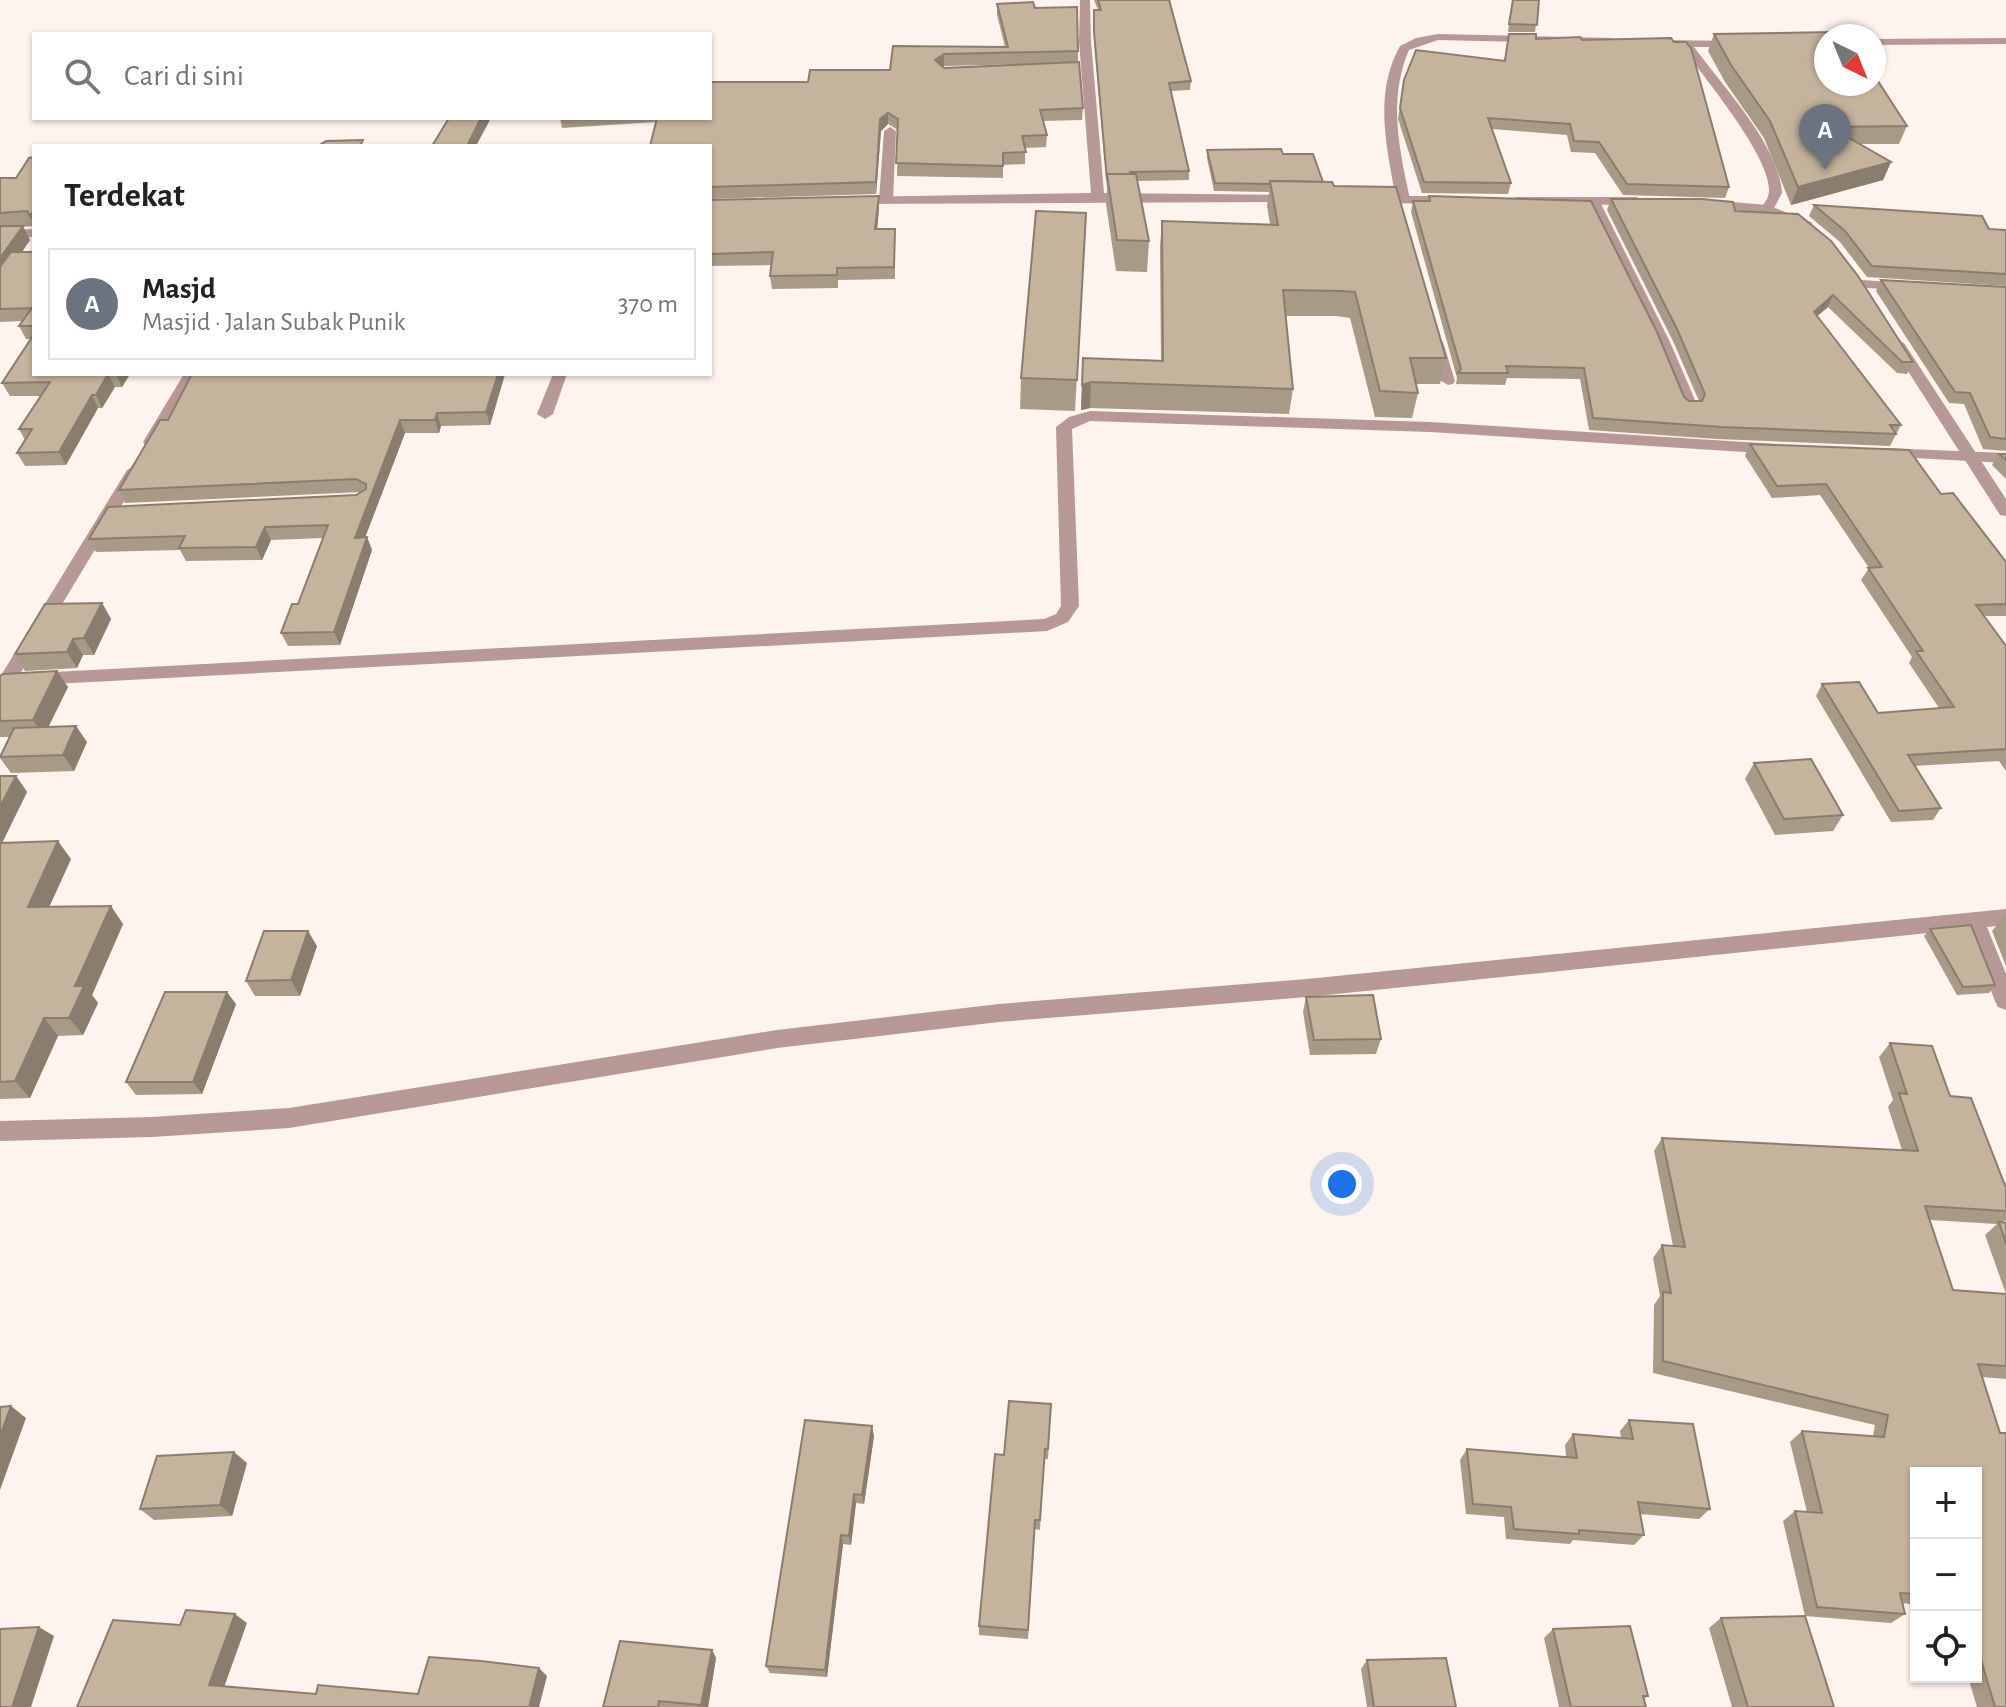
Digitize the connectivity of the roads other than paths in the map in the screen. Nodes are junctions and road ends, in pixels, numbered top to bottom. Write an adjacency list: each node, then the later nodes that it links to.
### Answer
1 (1085, 0): 8 (street)
2 (1626, 42): 20 (street)
3 (1656, 42): 6 (street)
4 (1886, 42): 5 (street)
5 (2005, 42)
6 (1685, 43): 7 (street); 22 (street)
7 (1745, 44)
8 (1087, 68): 9 (street); 11 (street)
9 (1072, 69)
10 (890, 131): 14 (street)
11 (1098, 197): 12 (street); 14 (street)
12 (1304, 199)
13 (1351, 199): 20 (street)
14 (886, 200): 18 (street)
15 (1466, 200): 20 (street)
16 (1513, 200): 17 (street)
17 (1592, 200): 19 (street); 33 (street)
18 (838, 202)
19 (1650, 202)
20 (1401, 203)
21 (1697, 203): 22 (street)
22 (1767, 209): 25 (street)
23 (32, 233): 24 (street)
24 (0, 234)
25 (1823, 237)
26 (1860, 284): 27 (street)
27 (1927, 288)
28 (1432, 329): 32 (street)
29 (1891, 333): 37 (street)
30 (190, 376): 40 (street)
31 (559, 376): 34 (street)
32 (1448, 381)
33 (1690, 407)
34 (545, 414)
35 (1791, 449): 40 (street)
36 (1866, 452): 37 (street)
37 (1970, 457): 38 (street); 39 (street)
38 (2006, 458)
39 (2006, 511)
40 (4, 686)
41 (2006, 917): 42 (street)
42 (1974, 921): 43 (street); 44 (street)
43 (2006, 1001)
44 (0, 1131)

